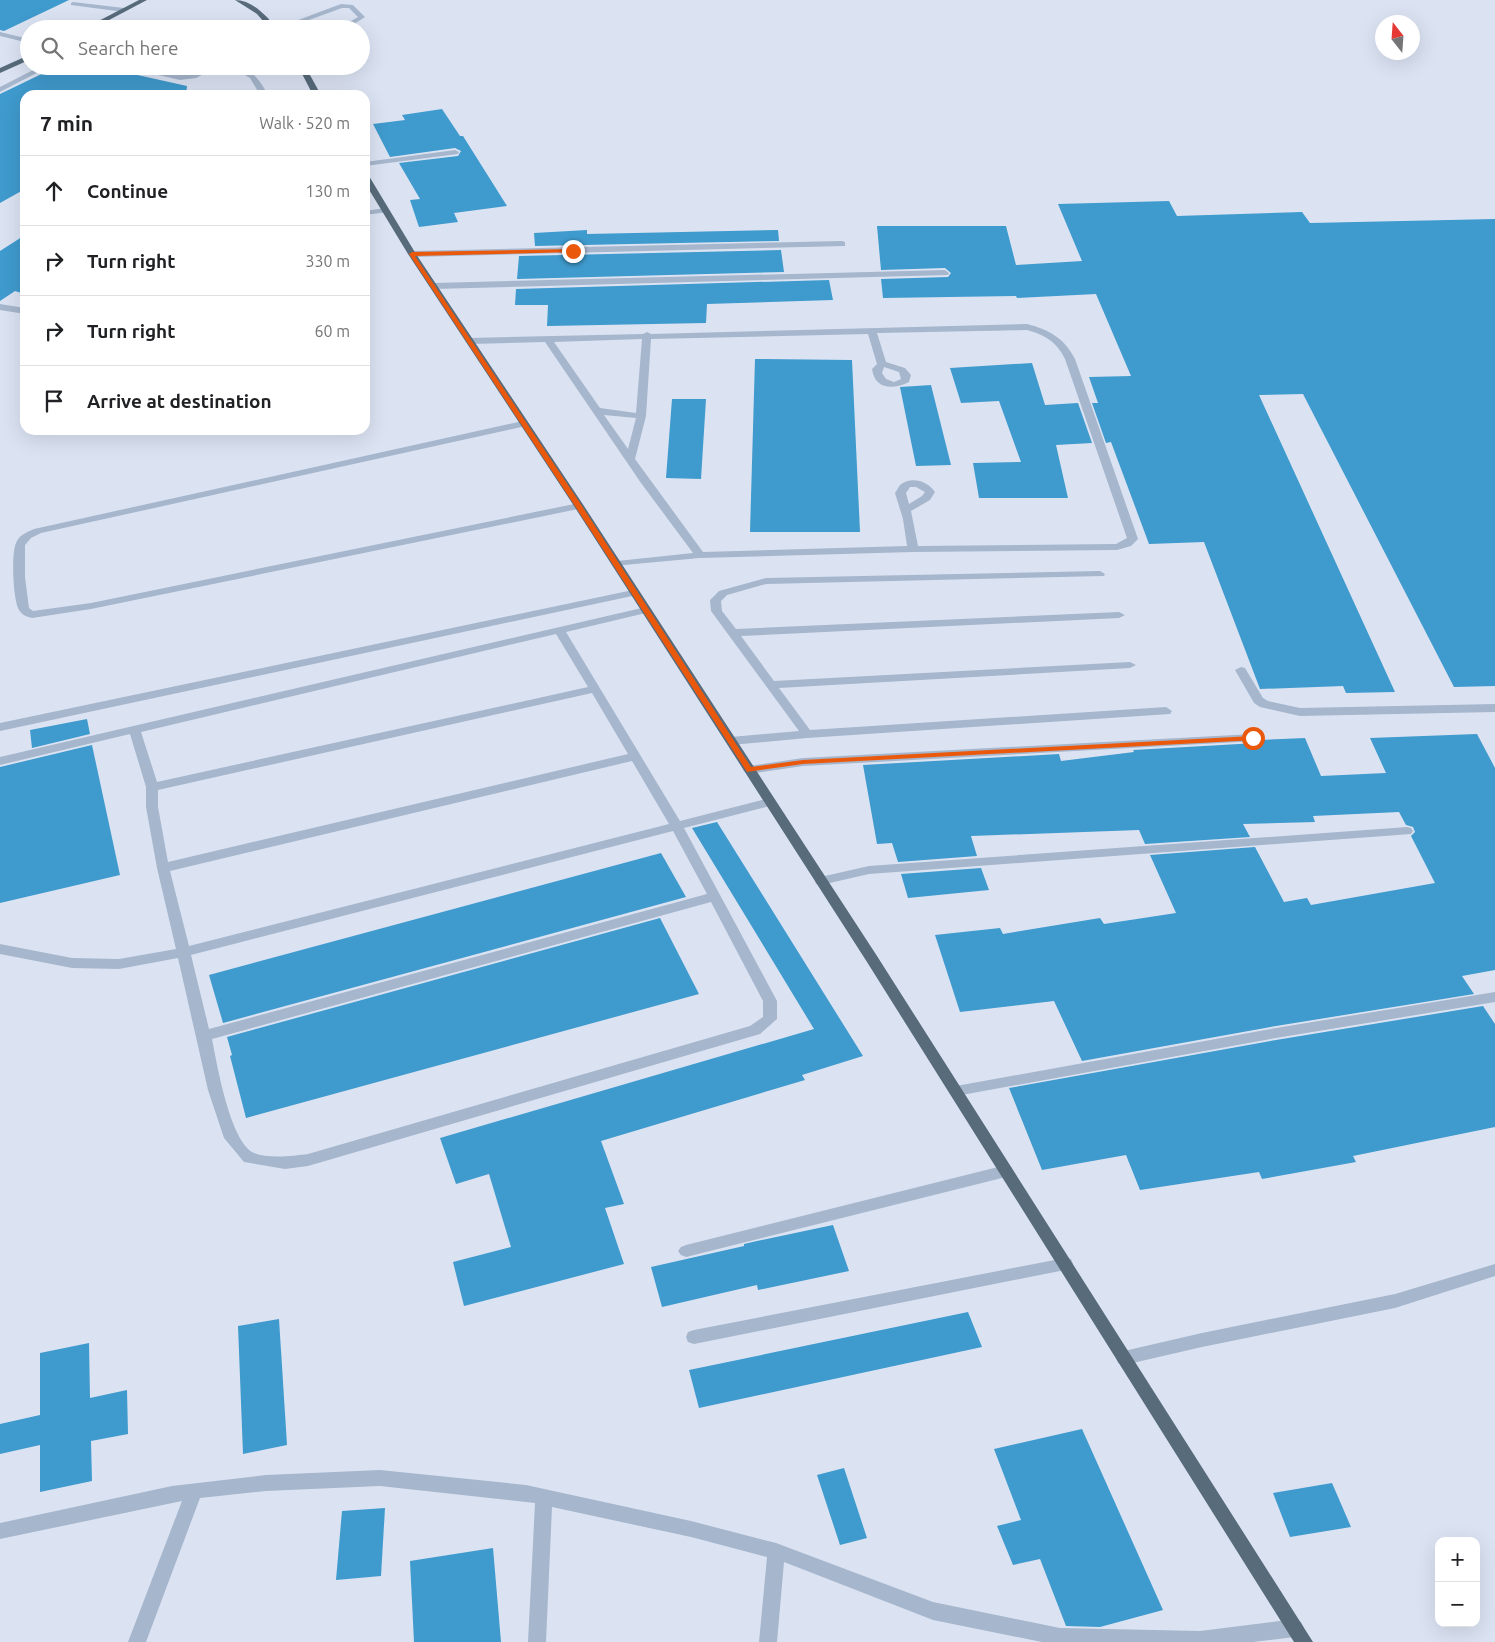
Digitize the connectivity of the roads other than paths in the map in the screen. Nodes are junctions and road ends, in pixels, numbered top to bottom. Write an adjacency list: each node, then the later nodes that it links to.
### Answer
1 (144, 0): 4 (main road)
2 (238, 0): 6 (main road)
3 (73, 4): 4 (street)
4 (124, 10): 5 (main road)
5 (104, 20)
6 (266, 20)
7 (305, 20): 8 (street)
8 (360, 20)
9 (0, 34): 10 (street)
10 (20, 39)
11 (20, 62): 13 (main road)
12 (0, 65): 13 (street)
13 (9, 67): 14 (main road)
14 (0, 71)
15 (30, 75): 20 (street)
16 (166, 75): 17 (street)
17 (195, 75)
18 (252, 75): 21 (street)
19 (306, 75): 22 (main road)
20 (0, 90)
21 (262, 90)
22 (314, 90)
23 (455, 152): 24 (street)
24 (370, 163)
25 (370, 184): 26 (main road)
26 (385, 210): 27 (street); 29 (main road)
27 (370, 212)
28 (842, 244): 29 (street)
29 (412, 254): 31 (main road)
30 (945, 273): 31 (street)
31 (434, 286): 37 (main road)
32 (0, 307): 33 (street)
33 (20, 310)
34 (872, 331): 35 (street); 38 (street); 45 (street)
35 (647, 335): 36 (street); 40 (street)
36 (546, 338): 37 (street); 39 (street)
37 (470, 340): 41 (main road)
38 (882, 364)
39 (598, 411): 40 (street); 42 (street)
40 (641, 416): 42 (street)
41 (523, 424): 43 (main road); 43 (street)
42 (630, 459): 46 (street)
43 (579, 506): 47 (main road)
44 (906, 510): 45 (street)
45 (914, 549): 46 (street)
46 (700, 555): 47 (street)
47 (617, 564): 49 (main road)
48 (1100, 574): 53 (street)
49 (633, 593): 50 (main road); 60 (street)
50 (646, 610): 52 (street); 64 (main road)
51 (1119, 615): 53 (street)
52 (560, 631): 57 (street); 61 (street)
53 (732, 633): 56 (street)
54 (1130, 665): 56 (street)
55 (1241, 670): 58 (street)
56 (771, 685): 62 (street)
57 (596, 689): 65 (street); 68 (street)
58 (1495, 708)
59 (1166, 711): 62 (street)
60 (0, 727)
61 (135, 731): 66 (street); 68 (street)
62 (807, 734): 64 (street)
63 (1253, 738): 67 (street)
64 (731, 741): 67 (main road)
65 (636, 756): 70 (street); 72 (street)
66 (0, 761)
67 (749, 770): 69 (main road)
68 (152, 787): 72 (street)
69 (770, 802): 70 (street); 73 (main road)
70 (677, 826): 74 (street); 76 (street)
71 (1407, 831): 73 (street)
72 (164, 868): 76 (street)
73 (821, 881): 79 (main road)
74 (715, 896): 78 (street); 78 (street)
75 (0, 949): 76 (street)
76 (184, 952): 78 (street)
77 (1495, 997): 79 (street)
78 (204, 1036)
79 (956, 1091): 80 (main road)
80 (1006, 1171): 81 (street); 82 (main road)
81 (686, 1251)
82 (1065, 1264): 84 (street); 85 (main road)
83 (1495, 1270): 85 (street)
84 (694, 1337)
85 (1124, 1358): 90 (main road)
86 (194, 1491): 87 (street); 88 (street); 91 (street)
87 (544, 1496): 89 (street); 92 (street)
88 (0, 1531)
89 (776, 1551): 90 (street); 93 (street)
90 (1299, 1635)
91 (137, 1642)
92 (538, 1642)
93 (768, 1642)

